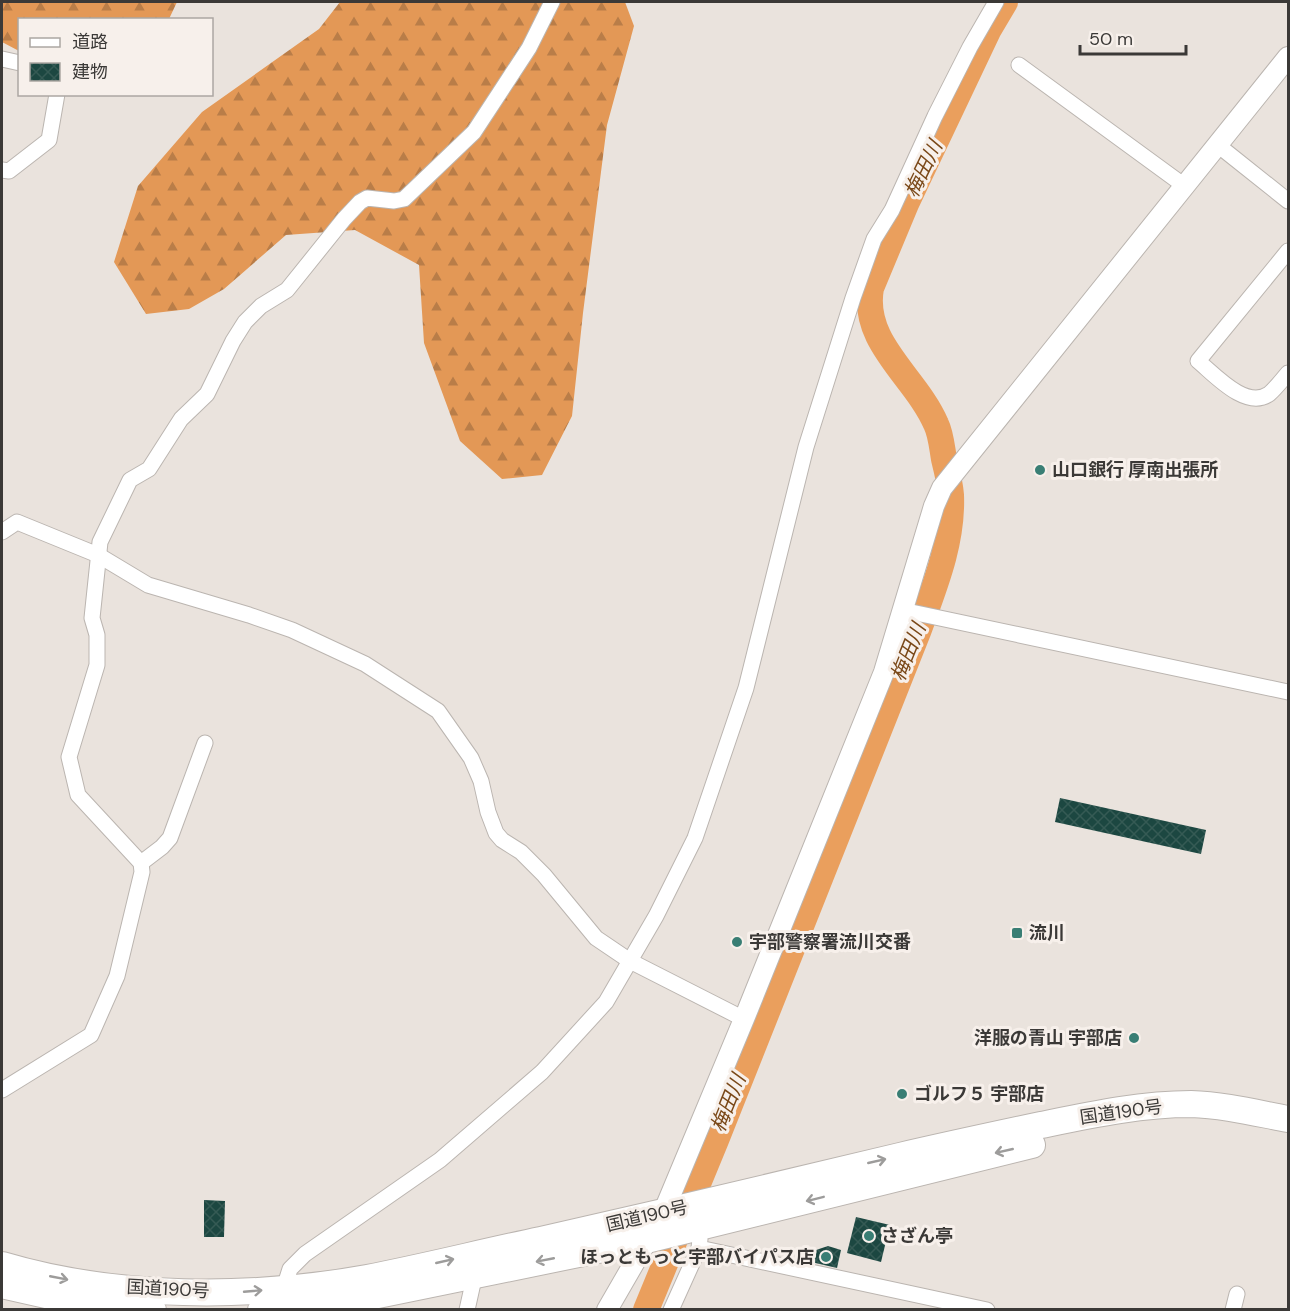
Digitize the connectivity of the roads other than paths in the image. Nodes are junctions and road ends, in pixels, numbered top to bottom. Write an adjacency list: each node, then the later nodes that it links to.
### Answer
1 (552, 2): 15 (street)
2 (996, 2): 20 (street)
3 (1288, 57): 8 (street)
4 (2, 59): 5 (street)
5 (18, 63)
6 (1019, 65): 10 (street)
7 (57, 96): 9 (street)
8 (1219, 146): 10 (street); 11 (street)
9 (2, 170)
10 (1185, 187): 16 (street)
11 (1288, 200)
12 (1288, 251): 13 (street)
13 (1288, 373)
14 (2, 532): 15 (street)
15 (98, 555): 19 (street); 20 (street)
16 (912, 612): 17 (street); 21 (street)
17 (1288, 692)
18 (205, 743): 19 (street)
19 (141, 863): 22 (street)
20 (630, 961): 21 (street); 30 (street)
21 (744, 1019): 26 (street)
22 (2, 1090)
23 (1288, 1119): 25 (highway, 国道190号, one-way to 23)
24 (1288, 1133): 25 (highway, 国道190号, one-way to 25)
25 (698, 1223): 26 (highway, 国道190号); 36 (street); 37 (street)
26 (662, 1225): 28 (highway, 国道190号, one-way to 28); 30 (highway, 国道190号, one-way to 26); 35 (street)
27 (2, 1265): 31 (highway, 国道190号, one-way to 31)
28 (475, 1274): 33 (highway, 国道190号); 34 (street)
29 (2, 1286): 32 (highway, 国道190号)
30 (284, 1288): 31 (highway, 国道190号, one-way to 30)
31 (193, 1301)
32 (153, 1310)
33 (261, 1310)
34 (467, 1310)
35 (607, 1310)
36 (671, 1310)
37 (987, 1310)

